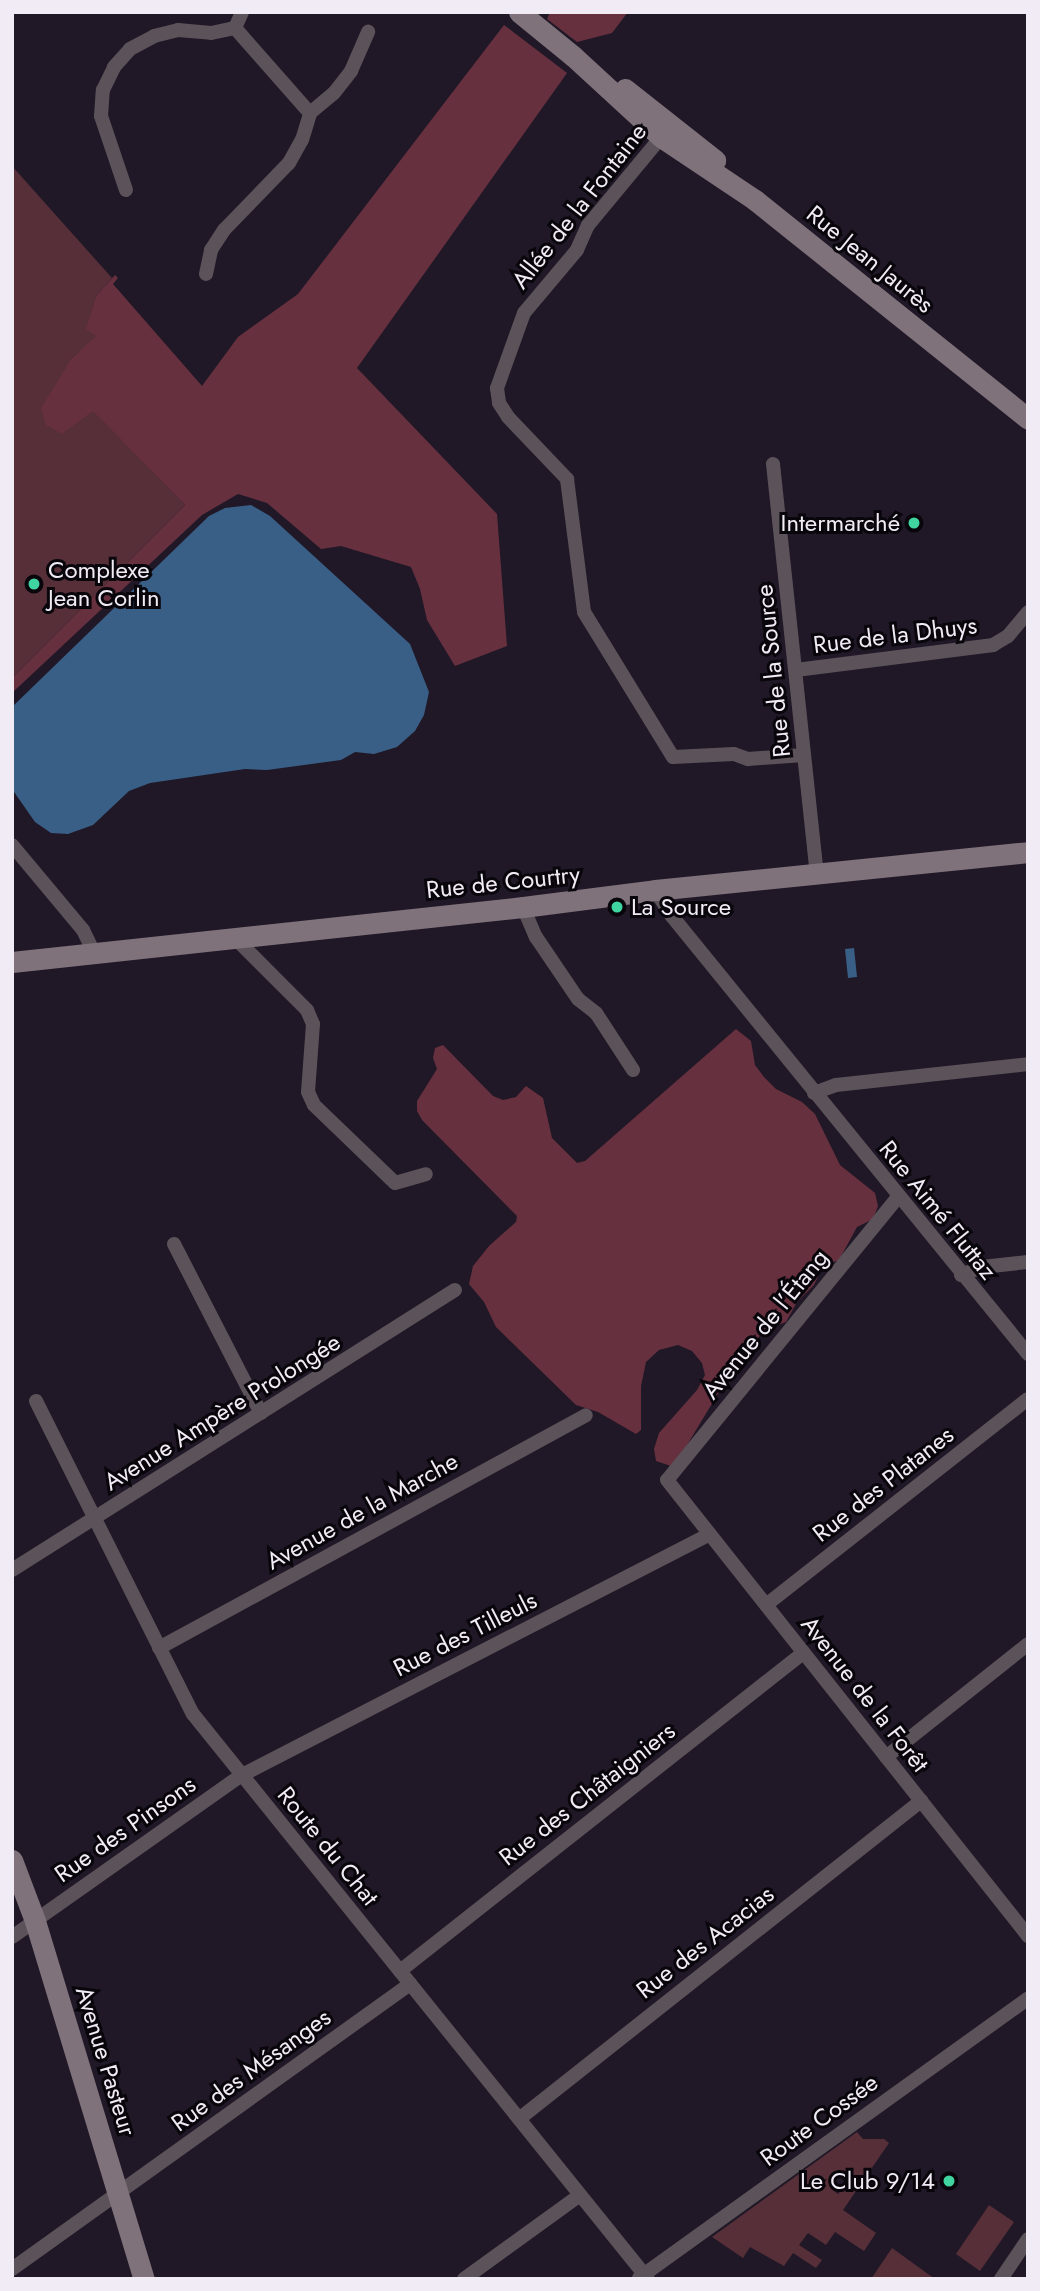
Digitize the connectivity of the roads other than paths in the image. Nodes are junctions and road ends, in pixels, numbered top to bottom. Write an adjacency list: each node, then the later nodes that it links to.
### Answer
1 (242, 12): 3 (street)
2 (519, 12): 6 (street, Rue Jean Jaurès)
3 (234, 28): 5 (street); 7 (street)
4 (368, 32): 5 (street)
5 (310, 113): 8 (street)
6 (666, 130): 9 (street, Rue Jean Jaurès); 15 (street, Allée de la Fontaine)
7 (126, 190)
8 (206, 274)
9 (951, 359): 10 (street, Rue Jean Jaurès); 11 (street, Rue Jean Jaurès)
10 (1028, 419)
11 (1028, 434)
12 (773, 464): 14 (street, Rue de la Source)
13 (1028, 612): 14 (street, Rue de la Dhuys)
14 (796, 670): 15 (street, Rue de la Source)
15 (804, 755): 18 (street, Rue de la Source)
16 (12, 845): 22 (street)
17 (1028, 852): 18 (street, Rue de Courtry)
18 (817, 873): 19 (street, Rue de Courtry)
19 (655, 890): 20 (street, Rue de Courtry); 26 (street, Rue Aimé Fluttaz)
20 (523, 907): 21 (street, Rue de Courtry); 25 (street)
21 (234, 937): 22 (street, Rue de Courtry); 27 (street)
22 (94, 953): 23 (street, Rue de Courtry)
23 (12, 962)
24 (1028, 1064): 26 (street)
25 (633, 1070)
26 (814, 1093): 28 (street, Rue Aimé Fluttaz)
27 (426, 1174)
28 (898, 1197): 31 (street, Rue Aimé Fluttaz); 38 (street, Avenue de l’Étang)
29 (174, 1244): 36 (street)
30 (1028, 1262): 31 (street)
31 (961, 1275): 33 (street, Rue Aimé Fluttaz)
32 (455, 1290): 36 (street, Avenue Ampère Prolongée)
33 (1028, 1354)
34 (1028, 1399): 42 (street, Rue des Platanes)
35 (36, 1401): 39 (street, Route du Chat)
36 (261, 1413): 39 (street, Avenue Ampère Prolongée)
37 (586, 1415): 44 (street, Avenue de la Marche)
38 (667, 1480): 40 (street, Avenue de la Forêt)
39 (93, 1520): 41 (street, Avenue Ampère Prolongée); 44 (street, Route du Chat)
40 (710, 1534): 42 (street, Avenue de la Forêt); 47 (street, Rue des Tilleuls)
41 (12, 1570)
42 (765, 1605): 45 (street, Avenue de la Forêt)
43 (1028, 1644): 46 (street)
44 (159, 1648): 47 (street, Route du Chat)
45 (803, 1653): 46 (street, Avenue de la Forêt); 53 (street, Rue des Châtaigniers)
46 (886, 1757): 48 (street, Avenue de la Forêt)
47 (242, 1775): 50 (street, Rue des Pinsons); 53 (street, Route du Chat)
48 (921, 1801): 51 (street, Avenue de la Forêt); 56 (street, Rue des Acacias)
49 (12, 1860): 50 (street, Avenue Pasteur)
50 (35, 1921): 52 (street, Rue des Pinsons); 57 (street, Avenue Pasteur)
51 (1028, 1936)
52 (12, 1937)
53 (400, 1971): 54 (street, Route du Chat)
54 (410, 1984): 56 (street, Route du Chat); 57 (street, Rue des Mésanges)
55 (1028, 1998): 61 (street, Route Cossée)
56 (519, 2119): 58 (street, Route du Chat)
57 (119, 2193): 60 (street, Rue des Mésanges); 62 (street, Avenue Pasteur)
58 (580, 2195): 61 (street, Route du Chat); 63 (street)
59 (1028, 2239): 64 (street)
60 (12, 2269)
61 (643, 2277)
62 (144, 2279)
63 (464, 2279)
64 (1001, 2279)

